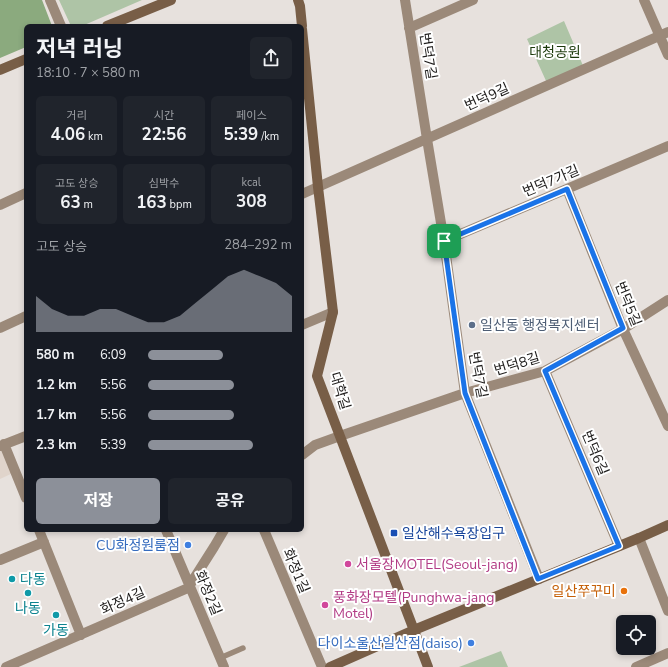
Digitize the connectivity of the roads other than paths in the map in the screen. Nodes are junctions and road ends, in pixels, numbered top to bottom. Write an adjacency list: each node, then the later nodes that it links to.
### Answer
1 (50, 0): 7 (street)
2 (171, 0): 8 (street)
3 (298, 0): 9 (street, 대학길)
4 (405, 0): 10 (street, 번덕7길)
5 (473, 0): 10 (street)
6 (644, 0): 11 (street)
7 (60, 24)
8 (112, 24)
9 (302, 24)
10 (409, 28): 16 (street, 번덕7길)
11 (664, 34): 12 (street); 16 (street, 번덕9길)
12 (668, 55)
13 (24, 60): 14 (street)
14 (0, 70)
15 (304, 72): 18 (street, 대학길)
16 (427, 139): 18 (street, 번덕9길); 23 (street, 번덕7길)
17 (668, 146): 19 (street, 번덕7가길)
18 (318, 187): 20 (street, 번덕9길); 25 (street, 대학길)
19 (567, 189): 23 (street, 번덕7가길); 29 (street, 번덕5길)
20 (304, 193)
21 (24, 196): 22 (street)
22 (0, 205)
23 (444, 241): 31 (street, 번덕7길)
24 (668, 300): 29 (street, 번덕8길)
25 (333, 312): 27 (street); 33 (street, 대학길)
26 (24, 317): 28 (street)
27 (304, 324)
28 (0, 328)
29 (623, 328): 30 (street, 번덕8길); 32 (street, 번덕5길)
30 (545, 371): 31 (street, 번덕8길); 45 (street, 번덕6길)
31 (465, 393): 33 (street, 번덕8길); 47 (street, 번덕7길)
32 (668, 426)
33 (340, 436): 36 (street); 50 (street, 대학길)
34 (24, 437): 35 (street)
35 (2, 445): 37 (street)
36 (304, 453)
37 (24, 494)
38 (668, 525): 43 (street)
39 (40, 532): 44 (street)
40 (167, 532): 48 (street, 화정2길)
41 (223, 532): 48 (street, 화정4길)
42 (265, 532): 56 (street, 화정1길)
43 (639, 538): 45 (street); 49 (street)
44 (44, 542): 46 (street); 51 (street)
45 (619, 546): 47 (street)
46 (0, 560)
47 (538, 579): 50 (street)
48 (190, 585): 51 (street, 화정4길); 54 (street, 화정2길)
49 (668, 611)
50 (414, 630): 57 (street); 58 (street, 대학길)
51 (81, 635): 55 (street, 화정4길)
52 (243, 648): 54 (lane)
53 (668, 653): 59 (street)
54 (222, 662)
55 (6, 667)
56 (322, 667)
57 (330, 667)
58 (428, 667)
59 (636, 667)

